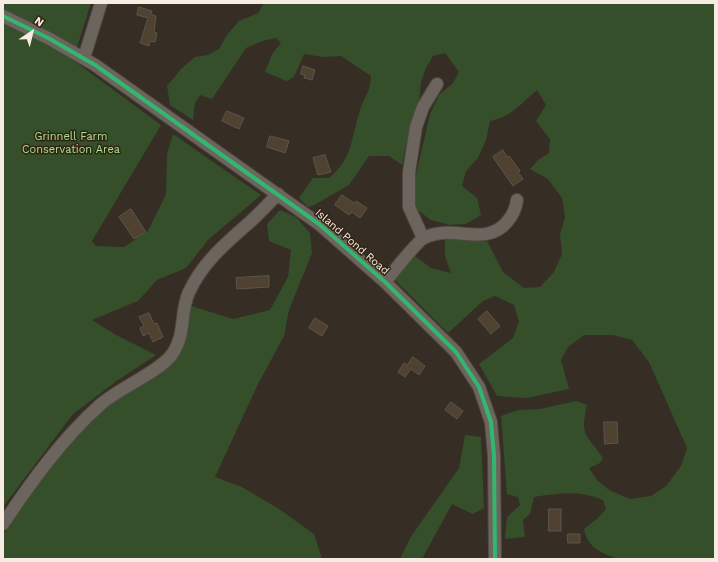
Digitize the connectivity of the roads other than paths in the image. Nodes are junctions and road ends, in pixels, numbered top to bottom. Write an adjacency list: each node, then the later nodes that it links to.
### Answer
1 (101, 3): 3 (street)
2 (3, 16): 3 (street, Island Pond Road)
3 (84, 58): 5 (street, Island Pond Road)
4 (437, 84): 7 (street)
5 (278, 194): 8 (street, Island Pond Road); 9 (street)
6 (517, 200): 7 (street)
7 (423, 238): 8 (street)
8 (385, 282): 10 (street, Island Pond Road)
9 (3, 524)
10 (495, 559)

